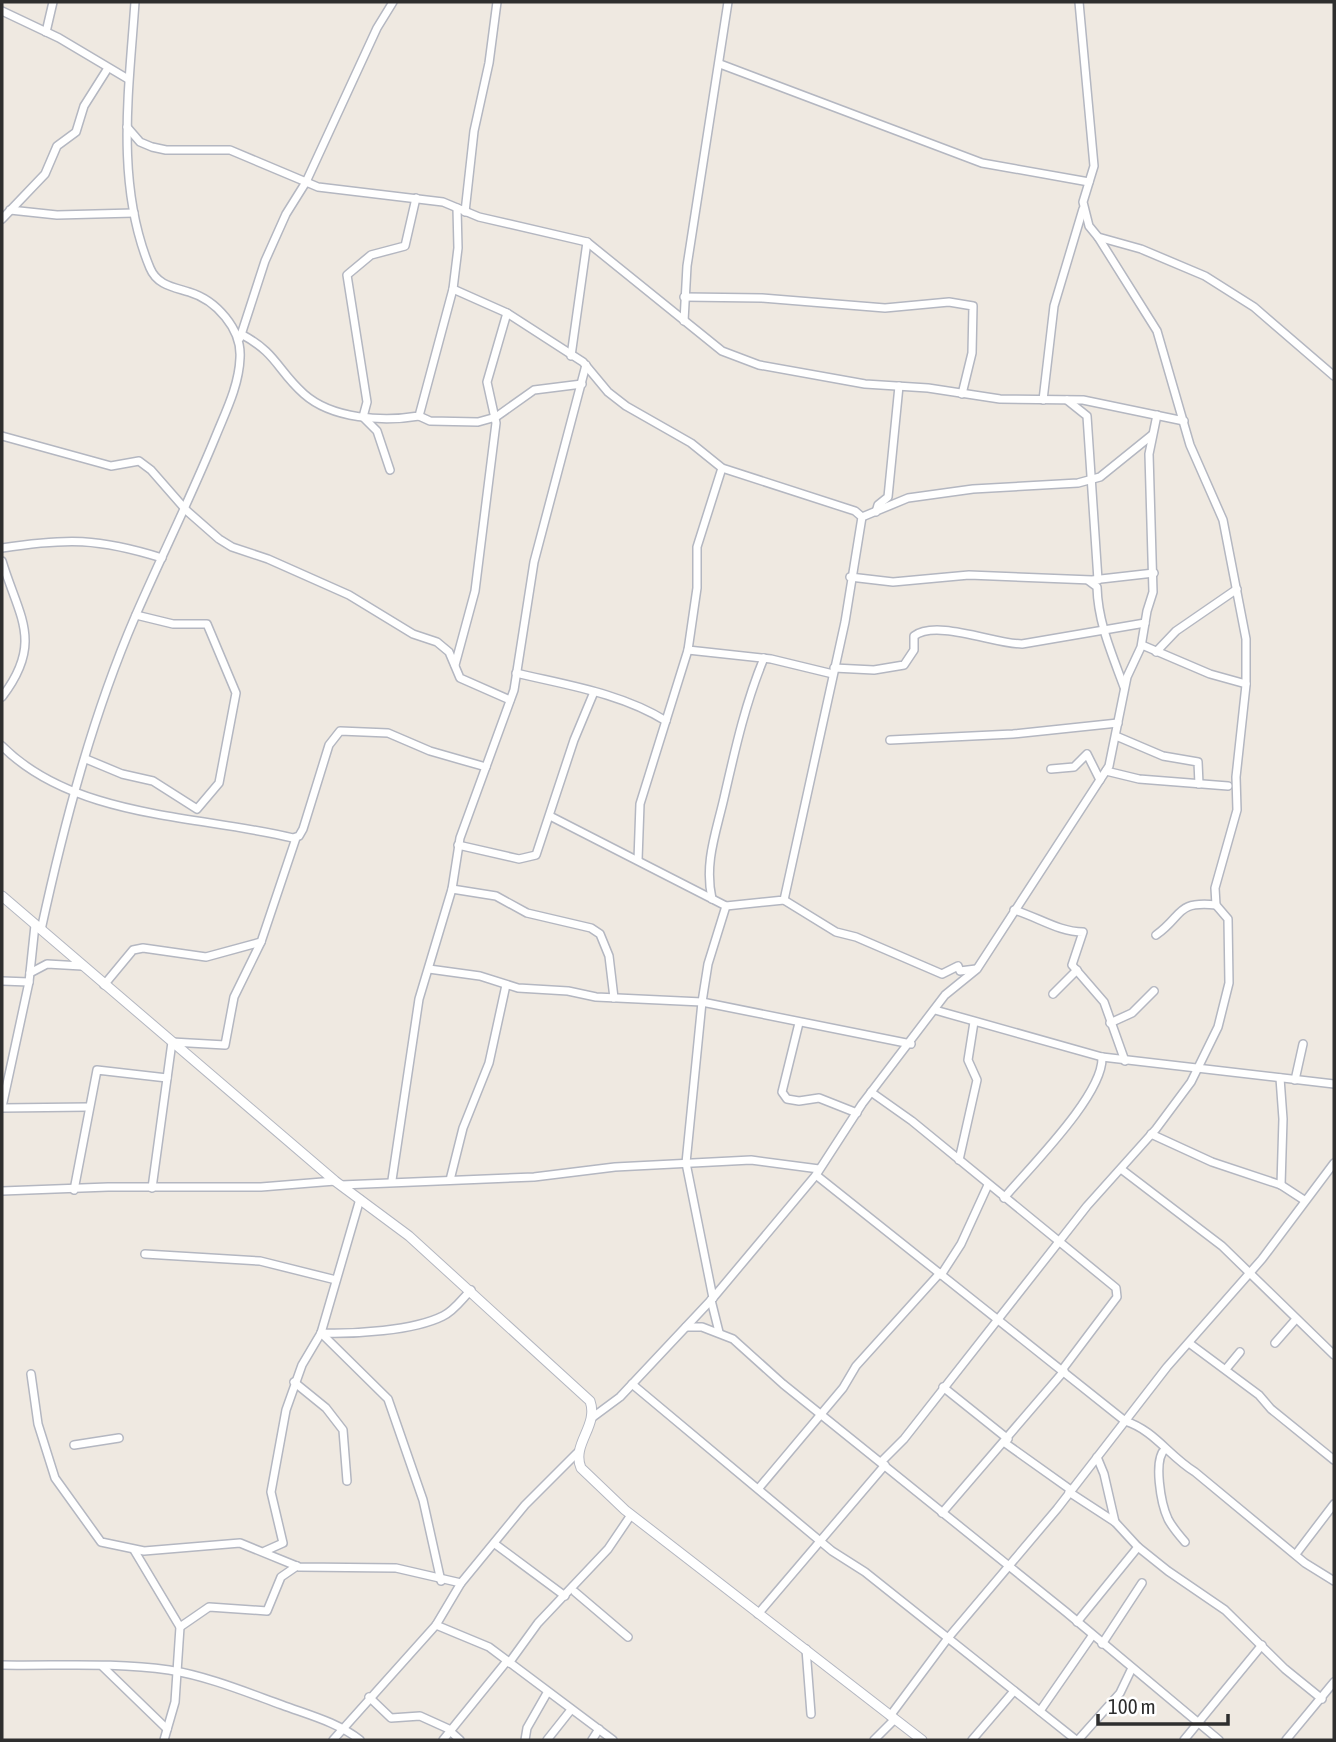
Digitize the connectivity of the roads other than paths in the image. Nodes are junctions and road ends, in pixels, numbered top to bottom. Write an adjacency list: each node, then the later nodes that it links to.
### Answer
1 (53, 2): 8 (street)
2 (135, 2): 11 (street)
3 (393, 2): 14 (street)
4 (496, 2): 19 (street)
5 (728, 2): 9 (street)
6 (1079, 2): 13 (street)
7 (2, 12): 8 (street)
8 (46, 32): 10 (street)
9 (720, 64): 13 (street); 25 (street)
10 (108, 68): 11 (street); 18 (street)
11 (128, 79): 12 (street)
12 (127, 127): 14 (street); 20 (street)
13 (1089, 182): 17 (street)
14 (306, 183): 15 (street); 28 (street)
15 (416, 198): 16 (street); 39 (street)
16 (457, 208): 19 (street); 24 (street)
17 (1083, 209): 22 (street); 35 (street)
18 (10, 210): 20 (street); 21 (street)
19 (465, 212): 23 (street)
20 (134, 213): 28 (street)
21 (2, 219)
22 (1098, 237): 31 (street); 41 (street)
23 (587, 242): 27 (street); 29 (street)
24 (453, 289): 26 (street); 38 (street)
25 (684, 297): 27 (street); 34 (street)
26 (507, 313): 29 (street); 40 (street)
27 (684, 321): 33 (street)
28 (240, 337): 39 (street); 47 (street)
29 (571, 356): 30 (street)
30 (586, 365): 32 (street); 44 (street)
31 (1334, 376)
32 (582, 384): 40 (street); 67 (street)
33 (900, 386): 34 (street); 48 (street)
34 (962, 394): 35 (street)
35 (1043, 400): 36 (street)
36 (1068, 400): 37 (street); 46 (street)
37 (1157, 415): 41 (street); 42 (street)
38 (418, 416): 39 (street); 40 (street)
39 (363, 417): 45 (street)
40 (496, 417): 65 (street)
41 (1184, 421): 57 (street)
42 (1152, 434): 46 (street); 53 (street)
43 (2, 436): 47 (street)
44 (722, 468): 49 (street); 62 (street)
45 (390, 470)
46 (1090, 480): 48 (street); 56 (street)
47 (186, 510): 51 (street); 65 (street)
48 (876, 512): 49 (street)
49 (862, 517): 54 (street)
50 (2, 548): 51 (street)
51 (162, 558): 58 (street)
52 (2, 561): 71 (street)
53 (1154, 573): 56 (street); 59 (street)
54 (850, 578): 55 (street); 66 (street)
55 (1088, 579): 56 (street); 60 (street)
56 (1098, 580)
57 (1237, 589): 63 (street); 68 (street)
58 (136, 615): 78 (street); 78 (street)
59 (1145, 623): 60 (street); 61 (street)
60 (1103, 632): 66 (street); 69 (street)
61 (1142, 645): 63 (street); 69 (street)
62 (688, 650): 64 (street); 73 (street)
63 (1156, 652): 68 (street)
64 (764, 658): 66 (street); 92 (street)
65 (454, 668): 72 (street)
66 (834, 671): 93 (street)
67 (516, 673): 70 (street); 72 (street)
68 (1246, 684): 94 (street)
69 (1125, 687): 74 (street)
70 (594, 692): 73 (street); 86 (street)
71 (2, 697)
72 (510, 701): 79 (street)
73 (666, 721): 89 (street)
74 (1118, 723): 75 (street); 76 (street)
75 (1116, 736): 81 (street); 83 (street)
76 (890, 740)
77 (2, 746): 85 (street)
78 (86, 759): 85 (street)
79 (486, 767): 87 (street); 88 (street)
80 (1051, 769): 82 (street)
81 (1106, 771): 82 (street); 83 (street)
82 (1100, 780): 96 (street)
83 (1199, 784): 84 (street)
84 (1228, 786)
85 (76, 791): 87 (street); 97 (street)
86 (550, 816): 88 (street); 89 (street)
87 (296, 838): 99 (street)
88 (458, 845): 90 (street)
89 (638, 860): 92 (street)
90 (452, 889): 101 (street); 111 (street)
91 (2, 897): 97 (street)
92 (712, 899): 95 (street)
93 (784, 900): 95 (street); 102 (street)
94 (1216, 905): 98 (street); 122 (street)
95 (726, 906): 112 (street)
96 (1014, 910): 102 (street); 103 (street)
97 (38, 928): 100 (street); 104 (street)
98 (1156, 935)
99 (261, 942): 107 (street); 117 (street)
100 (82, 966): 104 (street); 107 (street)
101 (429, 969): 108 (street); 137 (street)
102 (977, 969): 113 (street)
103 (1077, 970): 110 (street); 116 (street)
104 (30, 973): 106 (street)
105 (2, 981): 106 (street)
106 (29, 982): 128 (street)
107 (104, 985): 117 (street)
108 (506, 985): 111 (street); 138 (street)
109 (1154, 991): 116 (street)
110 (1053, 994)
111 (614, 998): 112 (street)
112 (702, 1002): 115 (street); 133 (street)
113 (935, 1010): 114 (street); 118 (street)
114 (974, 1022): 120 (street); 132 (street)
115 (799, 1023): 118 (street); 130 (street)
116 (1111, 1023): 121 (street)
117 (172, 1042): 123 (street); 139 (street)
118 (911, 1044): 127 (street)
119 (1303, 1044): 125 (street)
120 (1102, 1057): 121 (street); 145 (street)
121 (1125, 1060): 122 (street)
122 (1199, 1069): 124 (street); 131 (street)
123 (167, 1078): 129 (street); 142 (street)
124 (1280, 1078): 125 (street); 141 (street)
125 (1295, 1080): 126 (street)
126 (1334, 1084)
127 (871, 1092): 130 (street); 132 (street)
128 (2, 1107): 129 (street)
129 (89, 1108): 143 (street)
130 (857, 1113): 136 (street)
131 (1151, 1134): 135 (street); 141 (street)
132 (959, 1160): 140 (street)
133 (686, 1163): 136 (street); 138 (street); 154 (street)
134 (1334, 1163): 147 (street)
135 (1121, 1169): 148 (street); 151 (street)
136 (817, 1172): 150 (street); 154 (street)
137 (392, 1180): 138 (street); 139 (street)
138 (450, 1180)
139 (338, 1183): 142 (street); 146 (street)
140 (988, 1185): 145 (street); 150 (street)
141 (1281, 1185): 147 (street)
142 (152, 1188): 143 (street)
143 (74, 1190): 144 (street)
144 (2, 1191)
145 (1004, 1198): 148 (street)
146 (360, 1199): 152 (street); 153 (street)
147 (1304, 1200): 151 (street)
148 (1061, 1242): 156 (street); 165 (street)
149 (145, 1254): 152 (street)
150 (940, 1274): 156 (street); 170 (street)
151 (1248, 1275): 155 (street); 160 (street)
152 (336, 1280): 159 (street)
153 (471, 1290): 159 (street); 171 (street)
154 (712, 1299): 157 (street); 158 (street)
155 (1296, 1319): 161 (street); 163 (street)
156 (999, 1320): 165 (street); 169 (street)
157 (685, 1327): 158 (street); 168 (street)
158 (719, 1332): 170 (street)
159 (321, 1333): 167 (street); 198 (street)
160 (1189, 1343): 164 (street); 172 (street)
161 (1275, 1343)
162 (1240, 1352): 164 (street)
163 (1334, 1355)
164 (1226, 1369): 180 (street)
165 (1063, 1371): 172 (street); 174 (street)
166 (31, 1374): 193 (street)
167 (294, 1382): 182 (street); 194 (street)
168 (632, 1384): 171 (street); 183 (street)
169 (943, 1387): 174 (street); 181 (street)
170 (820, 1413): 181 (street); 183 (street)
171 (593, 1417): 178 (street)
172 (1125, 1420): 177 (street); 179 (street)
173 (119, 1438): 175 (street)
174 (1007, 1441): 184 (street); 186 (street)
175 (74, 1444)
176 (1334, 1446): 180 (street)
177 (1165, 1448): 190 (street); 195 (street)
178 (577, 1453): 187 (street); 191 (street)
179 (1097, 1457): 184 (street); 188 (street)
180 (1331, 1457)
181 (883, 1464): 186 (street); 189 (street)
182 (347, 1481)
183 (759, 1488): 189 (street)
184 (1070, 1491): 188 (street); 197 (street)
185 (1334, 1504): 195 (street)
186 (942, 1513): 197 (street)
187 (631, 1515): 203 (street); 204 (street)
188 (1115, 1522): 192 (street)
189 (820, 1539): 204 (street); 210 (street)
190 (1185, 1542)
191 (495, 1544): 200 (street); 203 (street)
192 (1138, 1547): 205 (street); 212 (street)
193 (134, 1550): 194 (street); 207 (street)
194 (265, 1551): 196 (street)
195 (1296, 1554): 199 (street)
196 (297, 1566): 198 (street); 207 (street)
197 (1007, 1566): 205 (street); 210 (street)
198 (441, 1581): 200 (street)
199 (1334, 1581)
200 (461, 1583): 206 (street)
201 (1142, 1583): 211 (street)
202 (575, 1592): 209 (street)
203 (565, 1596): 214 (street)
204 (758, 1614): 213 (street)
205 (1077, 1622): 208 (street)
206 (436, 1625): 214 (street); 222 (street)
207 (180, 1627): 218 (street)
208 (1092, 1636): 211 (street); 225 (street)
209 (628, 1637)
210 (948, 1637): 220 (street); 227 (street)
211 (1102, 1644): 217 (street)
212 (1262, 1645): 223 (street); 228 (street)
213 (806, 1649): 226 (street); 227 (street)
214 (508, 1662): 221 (street); 232 (street)
215 (2, 1665): 216 (street)
216 (103, 1667): 218 (street); 230 (street)
217 (1132, 1668): 228 (street); 245 (street)
218 (178, 1672): 229 (street); 230 (street)
219 (1334, 1682): 223 (street)
220 (1014, 1691): 225 (street); 244 (street)
221 (547, 1693): 224 (street); 238 (street)
222 (369, 1697): 229 (street); 232 (street)
223 (1322, 1699): 248 (street)
224 (570, 1711): 231 (street); 239 (street)
225 (1040, 1711): 245 (street)
226 (811, 1714)
227 (892, 1717): 242 (street); 243 (street)
228 (1196, 1725): 246 (street); 247 (street)
229 (344, 1727): 234 (street); 235 (street)
230 (167, 1729): 233 (street)
231 (599, 1729): 240 (street); 241 (street)
232 (450, 1730): 236 (street); 237 (street)
233 (164, 1740)
234 (333, 1740)
235 (360, 1740)
236 (443, 1740)
237 (460, 1740)
238 (525, 1740)
239 (547, 1740)
240 (592, 1740)
241 (612, 1740)
242 (874, 1740)
243 (922, 1740)
244 (972, 1740)
245 (1077, 1740)
246 (1184, 1740)
247 (1219, 1740)
248 (1286, 1740)

